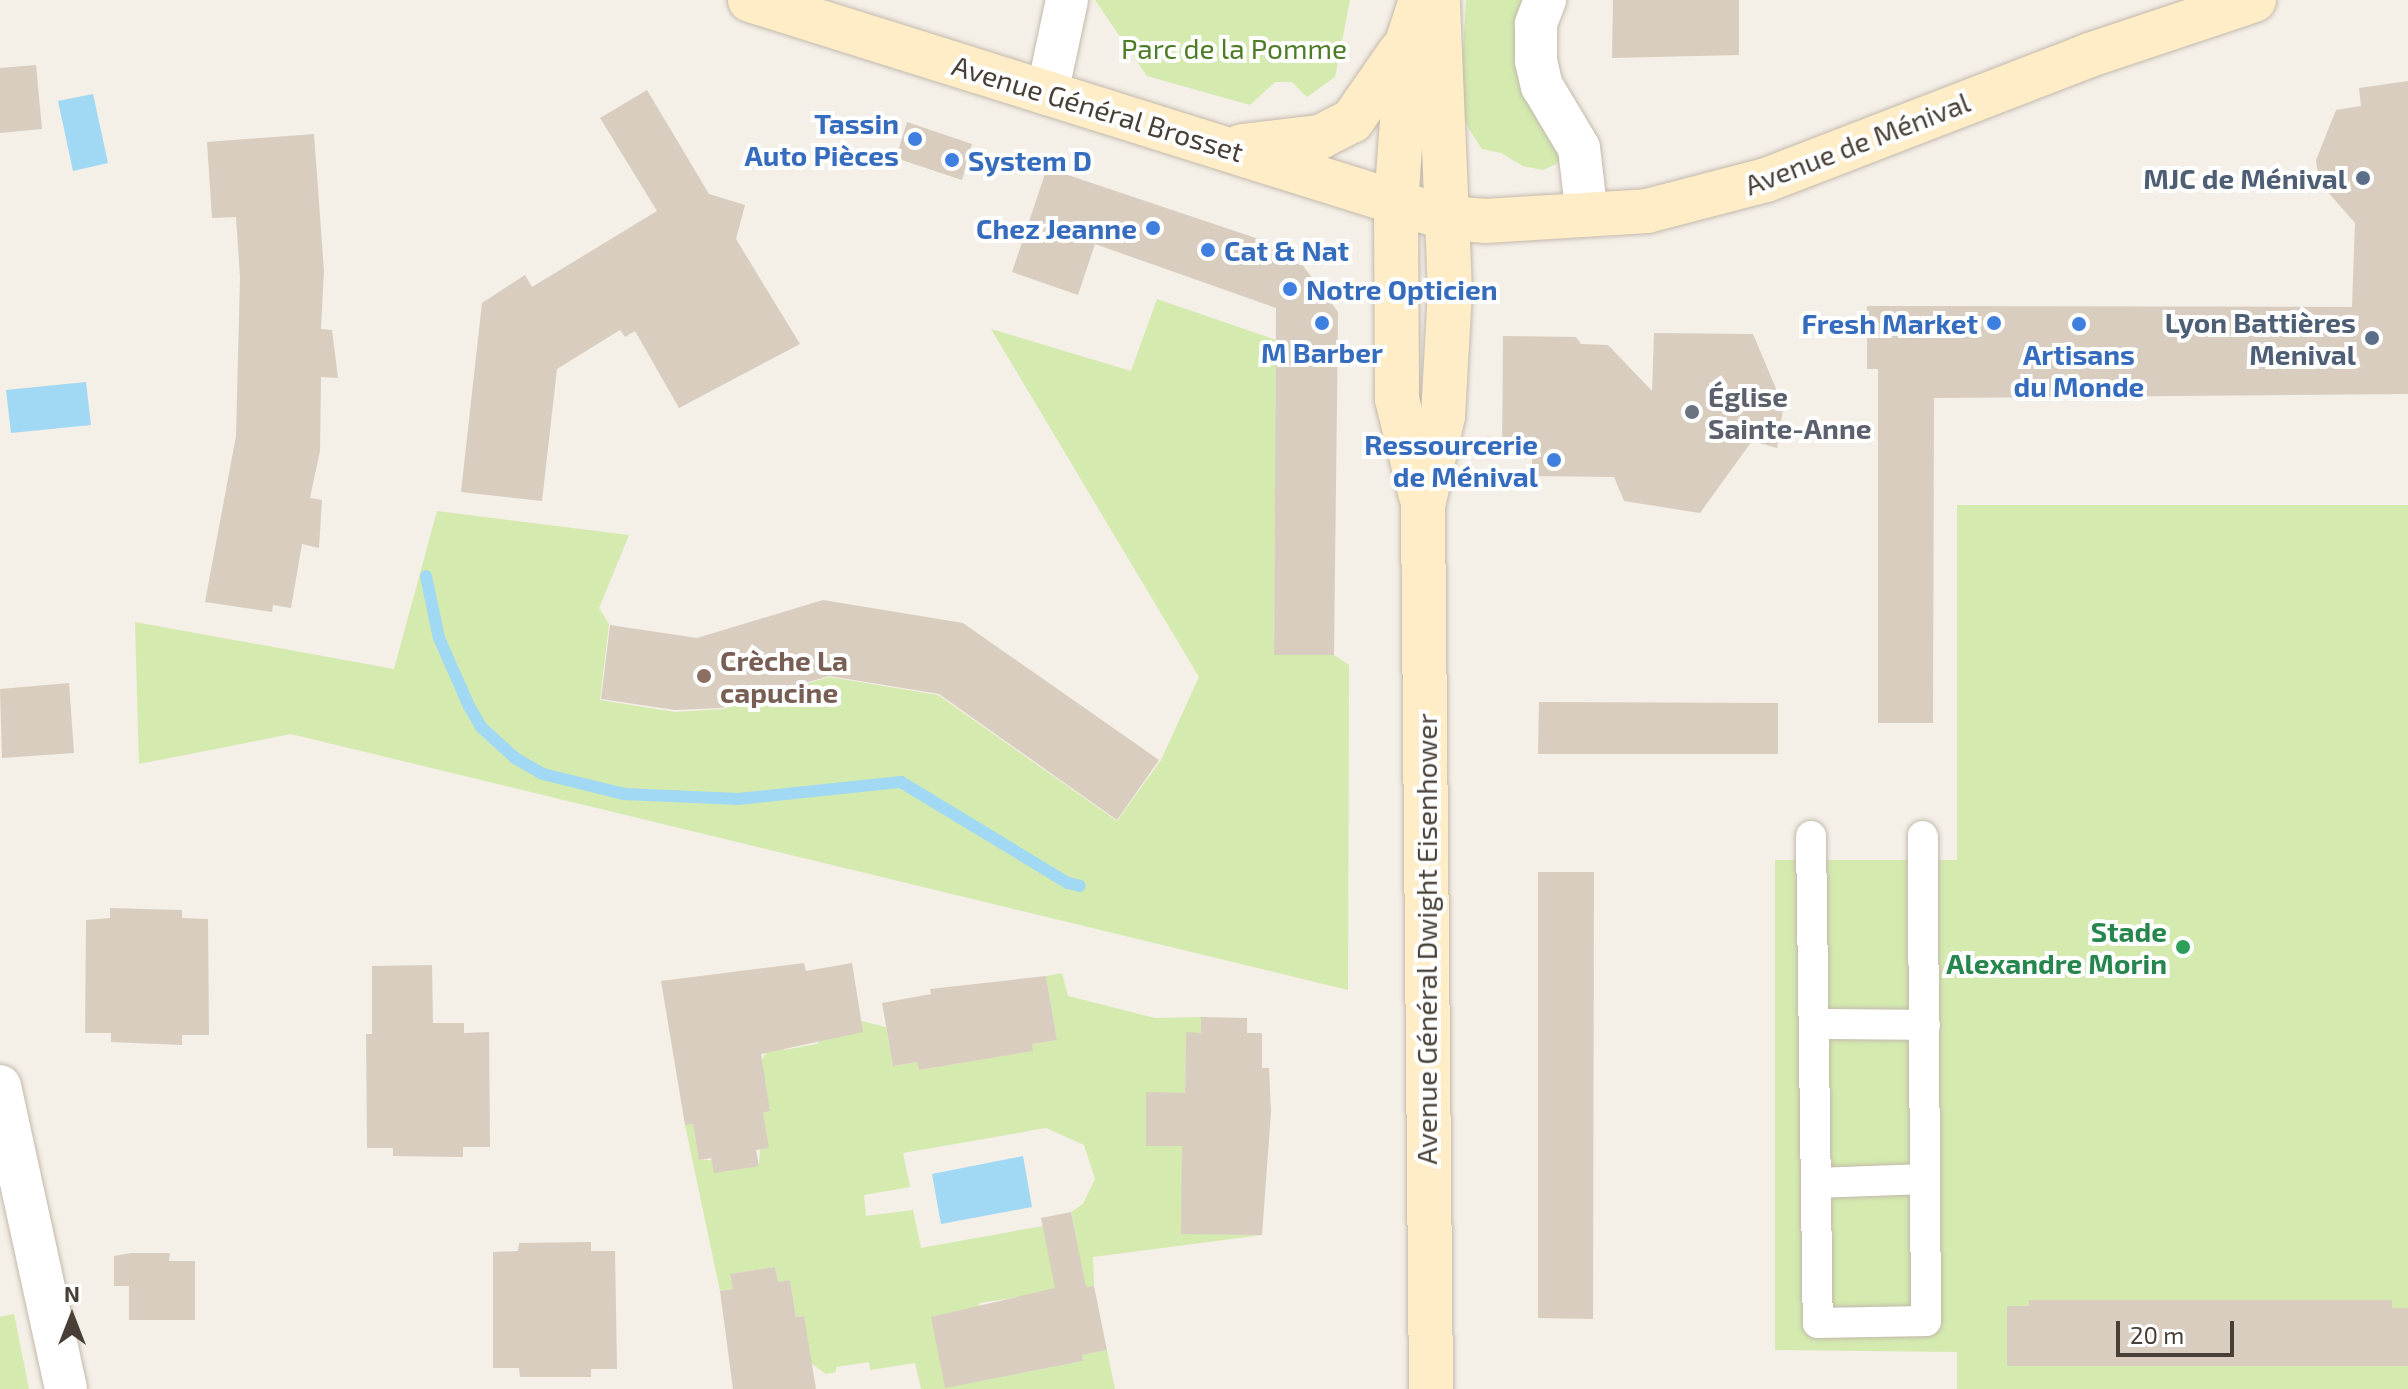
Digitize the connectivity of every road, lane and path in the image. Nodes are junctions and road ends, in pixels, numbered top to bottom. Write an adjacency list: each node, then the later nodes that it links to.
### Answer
1 (750, 0): 7 (main road, Avenue Général Brosset)
2 (1067, 0): 7 (street)
3 (1438, 0): 11 (main road, Avenue Général Dwight Eisenhower)
4 (1545, 0): 10 (street)
5 (2254, 0): 10 (main road, Avenue de Ménival)
6 (1414, 20): 8 (main road); 9 (main road, Avenue Général Dwight Eisenhower)
7 (1047, 94): 8 (main road, Avenue Général Brosset)
8 (1229, 148): 9 (main road, Avenue Général Brosset)
9 (1396, 203): 11 (main road, Avenue Général Brosset); 12 (main road, Avenue Général Dwight Eisenhower)
10 (1587, 216): 11 (main road, Avenue de Ménival)
11 (1446, 218): 12 (main road, Avenue Général Dwight Eisenhower)
12 (1423, 506): 20 (main road, Avenue Général Dwight Eisenhower)
13 (1811, 836): 15 (street)
14 (1923, 836): 16 (street)
15 (1814, 1024): 16 (street); 19 (street)
16 (1925, 1025): 18 (street)
17 (0, 1086): 21 (street)
18 (1925, 1179): 19 (street); 19 (street)
19 (1816, 1183)
20 (1427, 1383)
21 (66, 1389)

